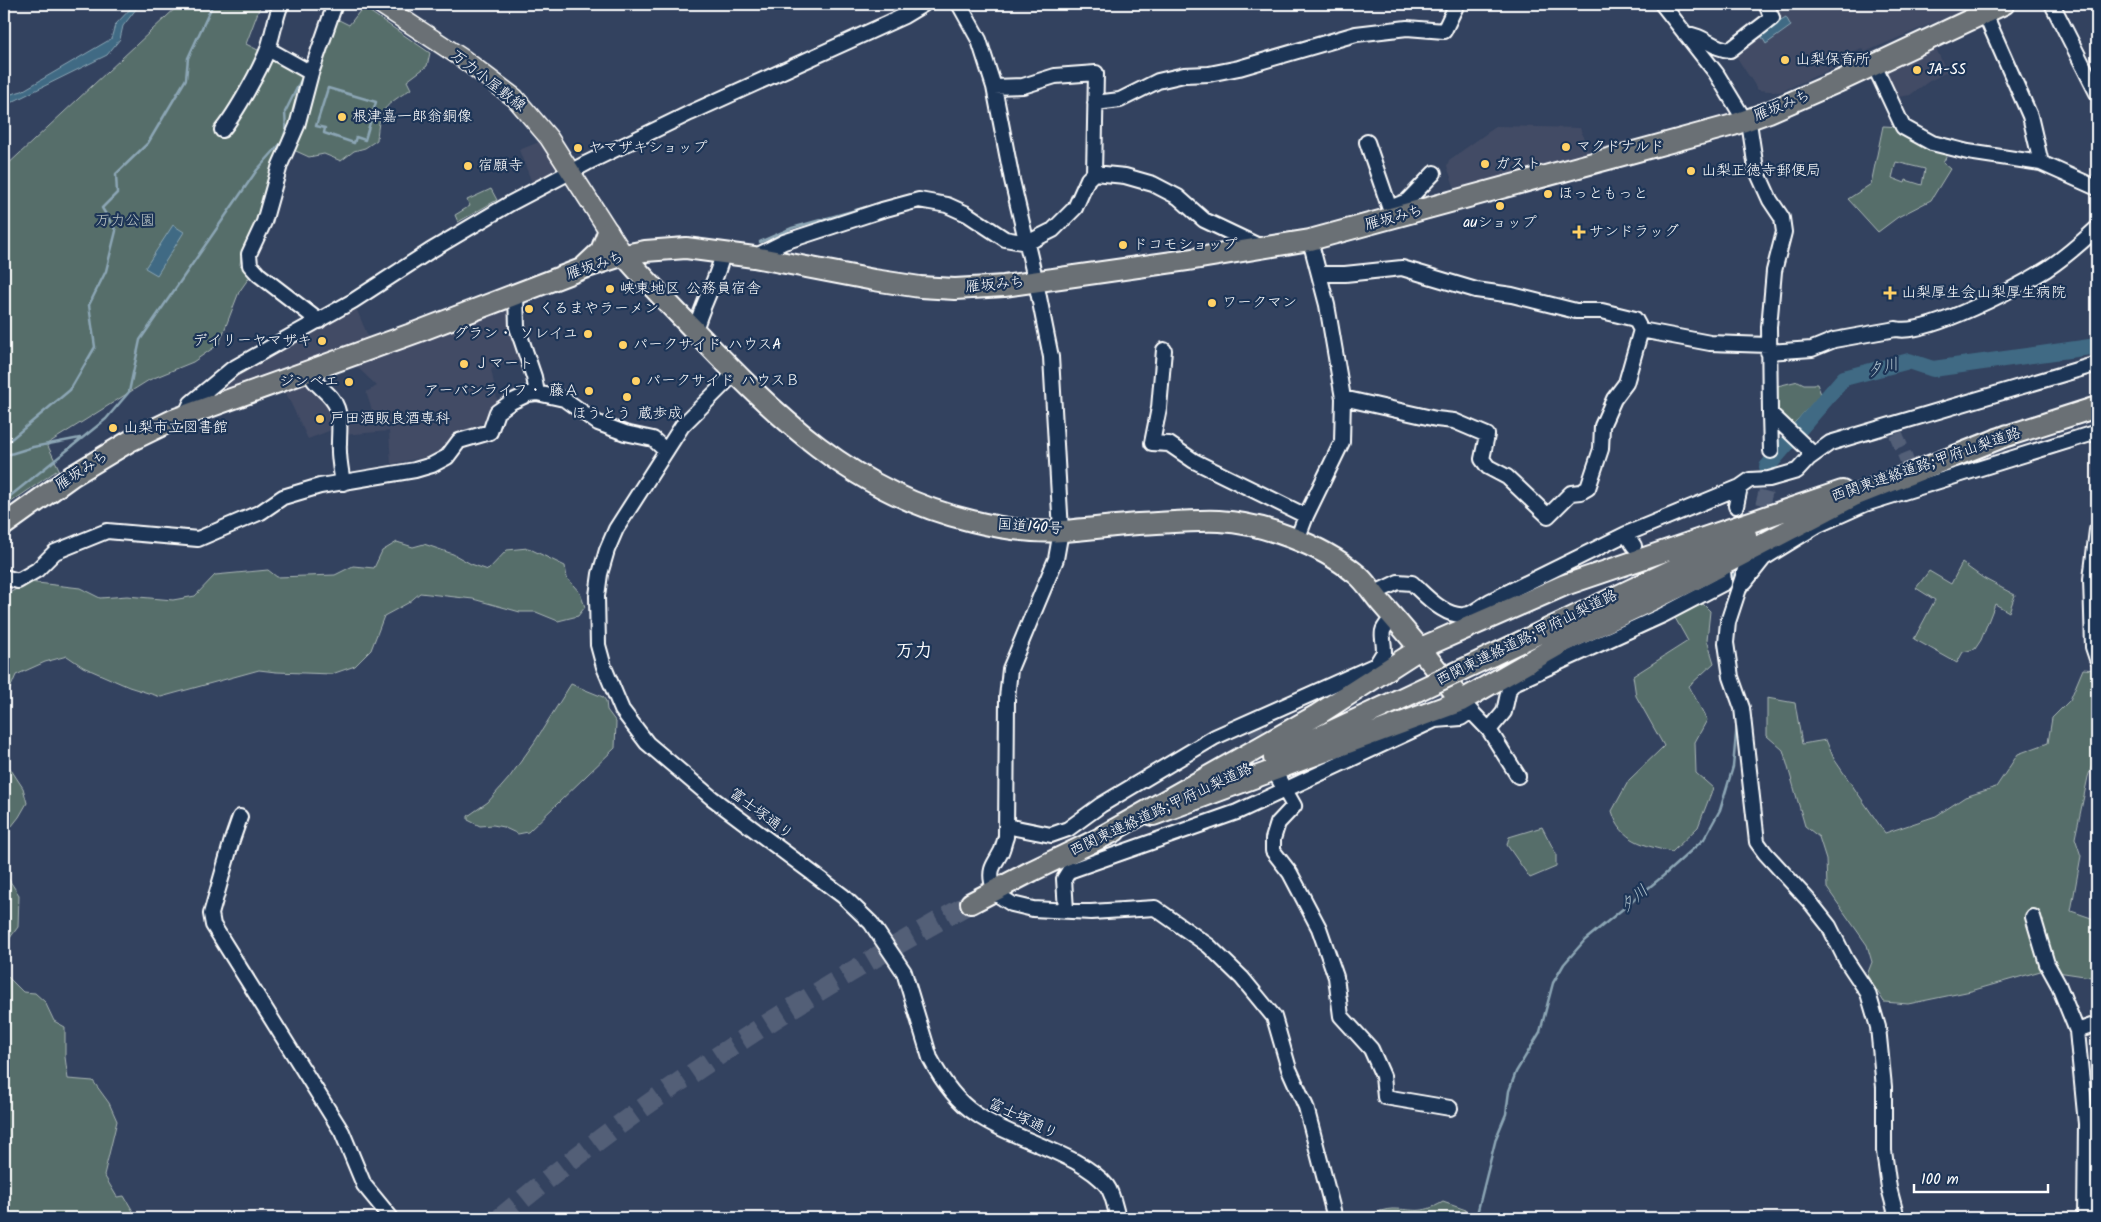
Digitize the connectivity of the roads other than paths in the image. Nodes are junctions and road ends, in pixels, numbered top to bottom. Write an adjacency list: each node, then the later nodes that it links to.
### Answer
1 (281, 4): 13 (street)
2 (335, 4): 15 (street)
3 (380, 4): 23 (main road, 万力小屋敷線)
4 (924, 4): 23 (street)
5 (959, 4): 16 (street)
6 (1458, 4): 18 (street)
7 (1662, 4): 12 (street)
8 (1766, 4): 12 (street)
9 (2003, 4): 11 (highway, 雁坂みち)
10 (2052, 4): 17 (street)
11 (1985, 14): 14 (highway, 雁坂みち); 22 (street)
12 (1685, 34): 19 (street)
13 (268, 49): 15 (street); 20 (street)
14 (1874, 64): 19 (highway, 雁坂みち); 22 (street)
15 (307, 71): 42 (street)
16 (994, 87): 18 (street); 31 (street)
17 (2097, 93)
18 (1095, 103): 24 (street)
19 (1745, 120): 27 (highway, 雁坂みち); 45 (street)
20 (222, 130)
21 (1367, 142): 27 (street)
22 (2041, 163): 26 (street)
23 (571, 171): 29 (main road, 万力小屋敷線); 42 (street)
24 (1094, 173): 31 (street); 33 (street)
25 (1434, 173): 27 (street)
26 (2097, 188)
27 (1391, 213): 30 (highway, 雁坂みち)
28 (2097, 228): 45 (street)
29 (608, 232): 35 (main road, 万力小屋敷線); 37 (highway)
30 (1310, 240): 33 (highway, 雁坂みち); 38 (street)
31 (1027, 243): 36 (street); 39 (street)
32 (686, 248): 34 (highway, 雁坂みち); 35 (highway, 雁坂みち); 40 (highway)
33 (1264, 248): 39 (highway, 雁坂みち)
34 (723, 253): 36 (highway, 雁坂みち); 44 (street)
35 (624, 256): 37 (highway, 雁坂みち); 40 (highway, 国道140号)
36 (754, 258): 39 (highway, 雁坂みち)
37 (584, 268): 41 (highway, 雁坂みち)
38 (1320, 274): 43 (street); 51 (street)
39 (1036, 282): 67 (street)
40 (650, 285): 44 (highway, 国道140号)
41 (516, 295): 48 (highway, 雁坂みち); 50 (street)
42 (319, 320): 54 (street)
43 (1641, 330): 45 (street); 51 (street)
44 (694, 331): 49 (highway, 国道140号)
45 (1768, 348): 53 (street)
46 (1164, 350): 64 (street)
47 (2097, 364): 59 (street)
48 (309, 371): 54 (highway, 雁坂みち); 60 (street)
49 (734, 374): 57 (street, 富士塚通り); 67 (highway, 国道140号)
50 (537, 393): 57 (street); 60 (street)
51 (1343, 398): 64 (street)
52 (2097, 406): 56 (highway, 西関東連絡道路;甲府山梨道路)
53 (1770, 413): 58 (street); 59 (street)
54 (185, 416): 65 (highway, 雁坂みち)
55 (2097, 432): 75 (street)
56 (2008, 435): 62 (highway, 西関東連絡道路;甲府山梨道路); 80 (highway)
57 (666, 451): 99 (street, 富士塚通り)
58 (1771, 451)
59 (1809, 458): 61 (street)
60 (342, 483): 73 (street)
61 (1744, 483): 63 (street); 68 (street)
62 (1860, 485): 78 (highway); 85 (highway, 西関東連絡道路;甲府山梨道路, bridge)
63 (1736, 506)
64 (1306, 516): 69 (street)
65 (4, 525)
66 (2097, 530): 74 (street)
67 (1061, 531): 69 (highway, 国道140号); 87 (street)
68 (1626, 534): 70 (street); 76 (street)
69 (1297, 540): 76 (highway, 国道140号)
70 (1634, 546)
71 (1747, 564): 75 (street)
72 (1723, 570): 81 (street)
73 (4, 577)
74 (2094, 581): 79 (street)
75 (1739, 591): 101 (street)
76 (1372, 594): 77 (highway, 国道140号)
77 (1393, 617): 78 (highway, 国道140号); 87 (street)
78 (1421, 648): 80 (highway, 国道140号); 88 (highway)
79 (2097, 659)
80 (1466, 706): 81 (street); 84 (street); 85 (highway)
81 (1489, 730): 83 (street)
82 (1277, 776): 84 (street)
83 (1518, 776)
84 (1284, 790): 92 (street); 96 (street)
85 (1153, 814): 88 (highway, 西関東連絡道路;甲府山梨道路)
86 (240, 817): 98 (street)
87 (1006, 826): 89 (street)
88 (1103, 836): 91 (highway, 西関東連絡道路;甲府山梨道路)
89 (992, 882)
90 (998, 895): 92 (street)
91 (971, 903)
92 (1066, 910): 100 (street)
93 (2032, 917): 95 (street)
94 (2097, 1024): 95 (street)
95 (2077, 1031): 97 (street)
96 (1450, 1108)
97 (2092, 1189): 102 (street)
98 (391, 1218)
99 (1118, 1218)
100 (1335, 1218)
101 (1897, 1218)
102 (2085, 1218)

